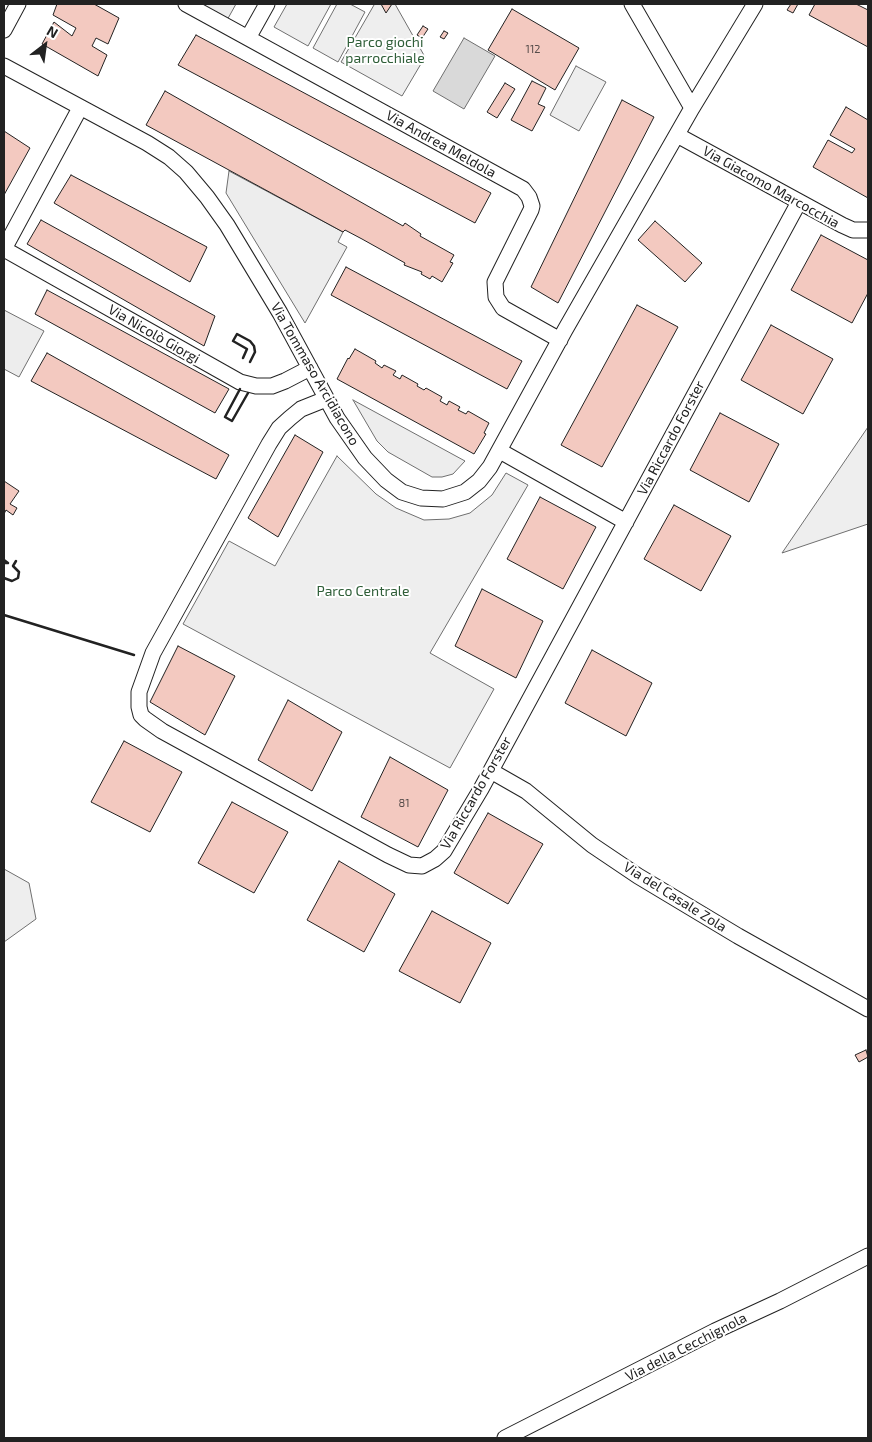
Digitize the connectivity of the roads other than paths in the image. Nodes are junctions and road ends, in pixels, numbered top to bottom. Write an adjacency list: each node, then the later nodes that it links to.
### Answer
1 (18, 4): 6 (street)
2 (186, 4): 7 (street, Via Andrea Meldola)
3 (267, 4): 7 (street)
4 (632, 4): 10 (street)
5 (755, 4): 10 (street, Via Tommaso Arcidiacono)
6 (4, 30)
7 (248, 38): 15 (street, Via Andrea Meldola)
8 (4, 66): 9 (street, Via Tommaso Arcidiacono)
9 (80, 108): 14 (street); 16 (street, Via Tommaso Arcidiacono)
10 (692, 108): 11 (street, Via Tommaso Arcidiacono)
11 (676, 135): 12 (street, Via Giacomo Marcocchia); 15 (street, Via Tommaso Arcidiacono)
12 (799, 202): 13 (street, Via Giacomo Marcocchia); 19 (street, Via Riccardo Forster)
13 (868, 230)
14 (4, 249): 16 (street, Via Nicolò Giorgi)
15 (560, 340): 18 (street, Via Tommaso Arcidiacono)
16 (310, 368): 17 (street, Via Tommaso Arcidiacono)
17 (326, 399): 18 (street, Via Tommaso Arcidiacono); 20 (street, Via Riccardo Forster)
18 (500, 451): 19 (street)
19 (626, 522): 20 (street, Via Riccardo Forster)
20 (491, 771): 21 (street, Via del Casale Zola)
21 (868, 1009)
22 (868, 1256): 23 (street, Via della Cecchignola)
23 (505, 1438)

